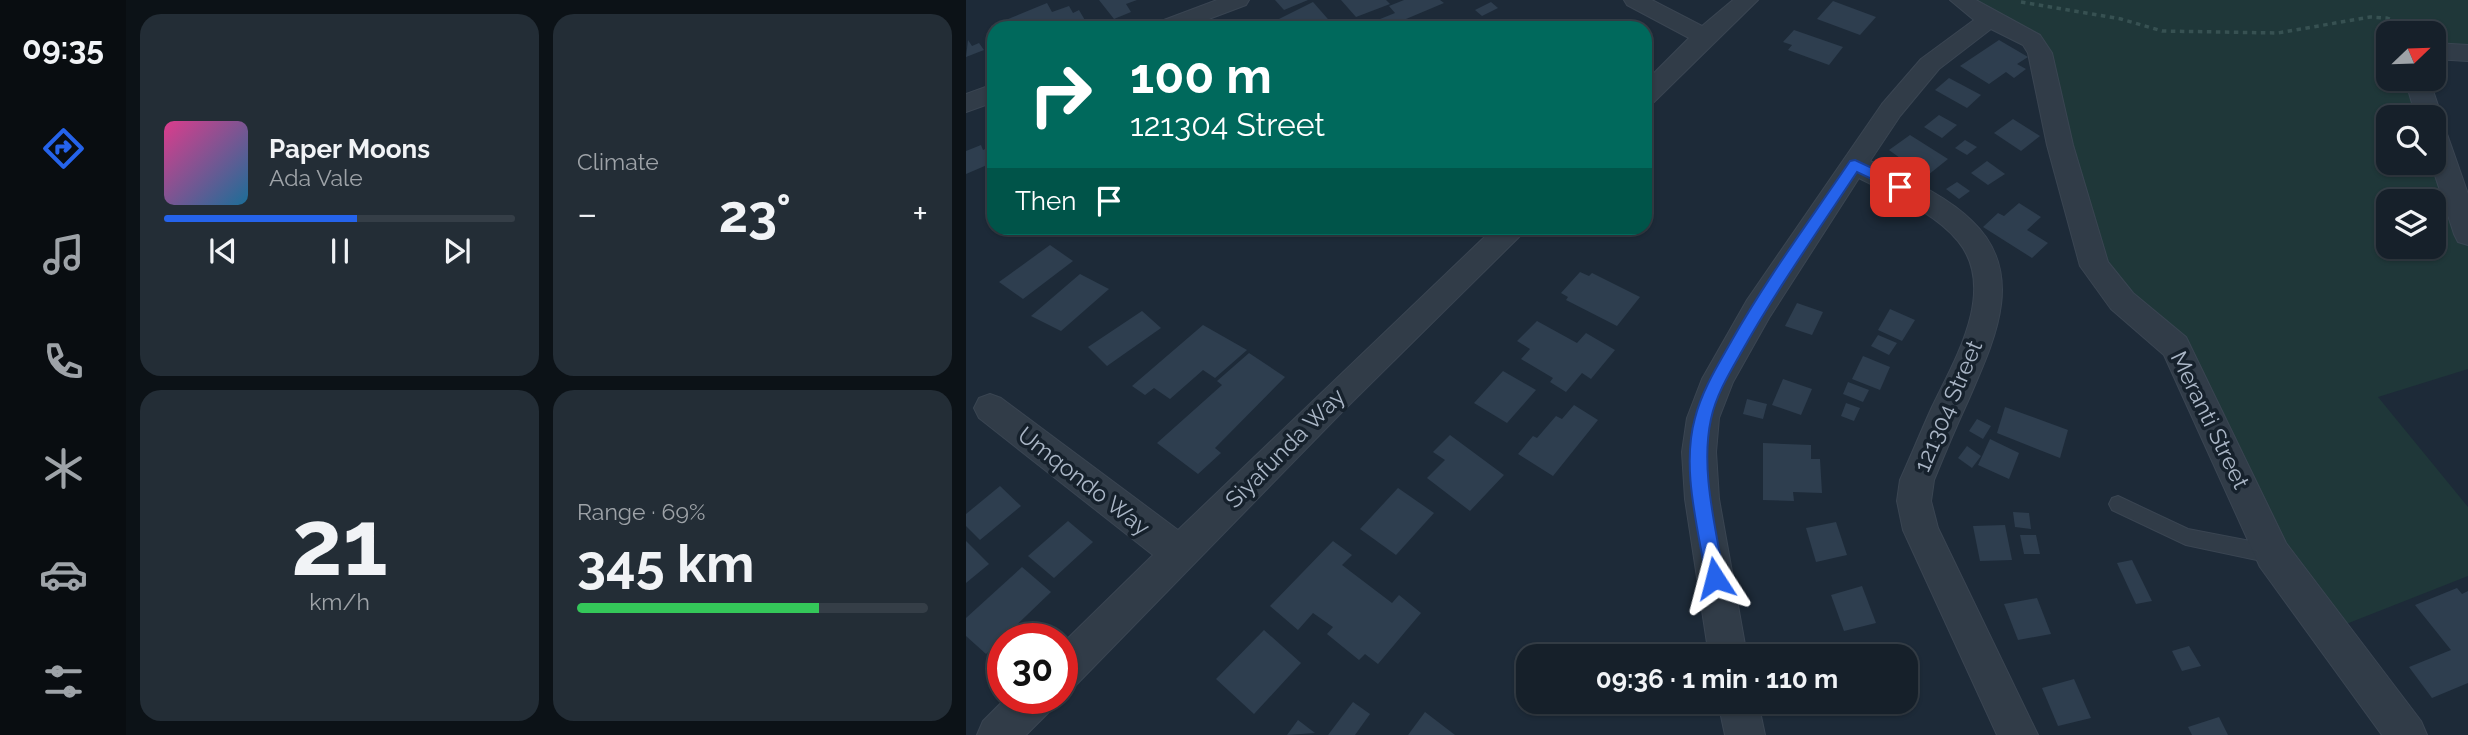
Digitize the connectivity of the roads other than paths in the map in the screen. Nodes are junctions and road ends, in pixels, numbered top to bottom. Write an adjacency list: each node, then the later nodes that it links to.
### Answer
1 (1238, 0): 5 (street)
2 (1635, 0): 6 (street)
3 (1747, 0): 6 (street)
4 (1971, 6): 12 (street); 19 (street, Meranti Street)
5 (1182, 21)
6 (1704, 37): 9 (street)
7 (2446, 52): 8 (street)
8 (2468, 53)
9 (1652, 89)
10 (987, 95): 11 (street)
11 (966, 104)
12 (1855, 165): 20 (street); 26 (street, 121304 Street)
13 (2446, 169): 14 (street)
14 (2468, 234)
15 (1504, 235): 18 (street, Siyafunda Way)
16 (990, 408): 18 (street, Umqondo Way)
17 (2118, 504): 19 (lane)
18 (1179, 553): 21 (street, Siyafunda Way)
19 (2273, 555): 27 (street, Meranti Street)
20 (1725, 644)
21 (1078, 655)
22 (1019, 714): 24 (street)
23 (1741, 714): 25 (street)
24 (997, 735)
25 (1745, 735)
26 (2018, 735)
27 (2407, 735)

